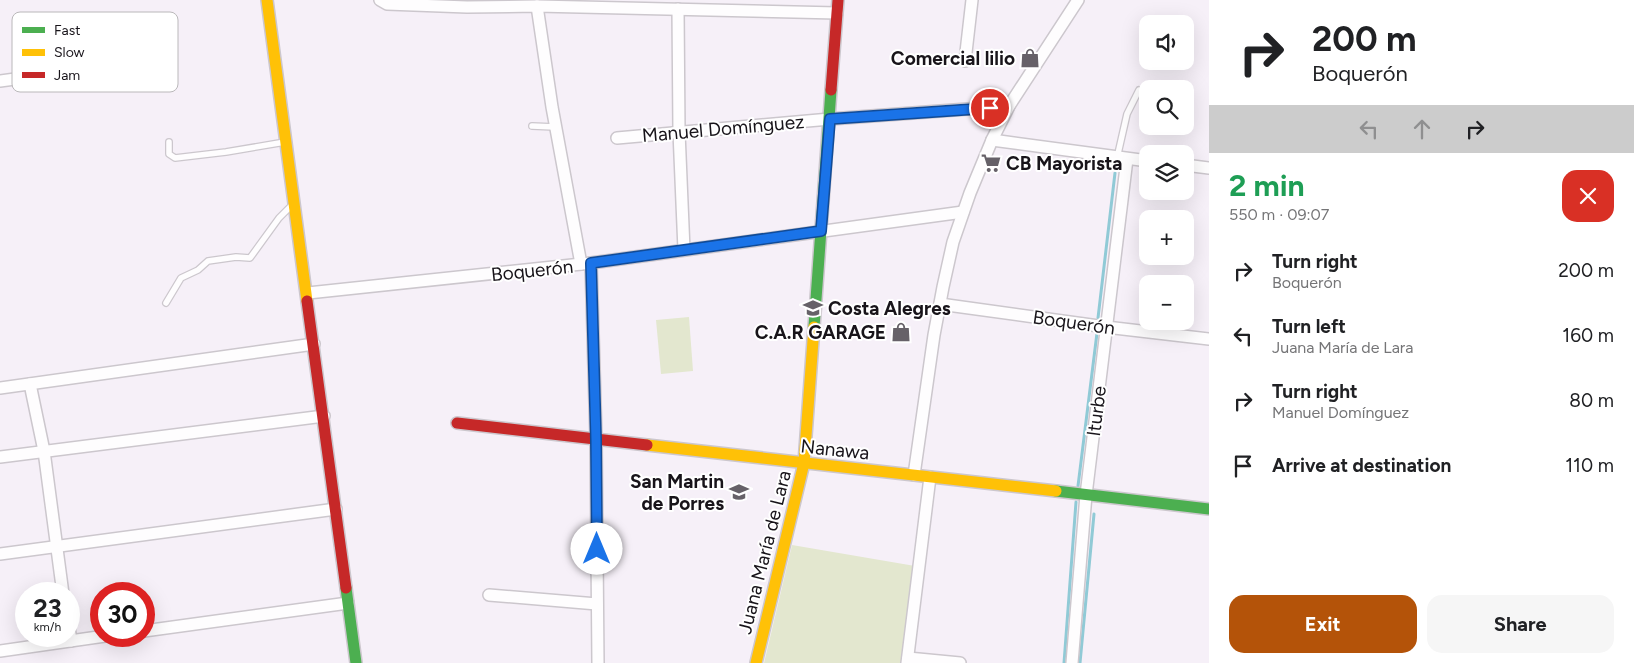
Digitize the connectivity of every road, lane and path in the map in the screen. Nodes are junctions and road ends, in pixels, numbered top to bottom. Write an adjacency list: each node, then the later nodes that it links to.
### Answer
1 (267, 0): 18 (street)
2 (380, 0): 6 (street)
3 (838, 0): 8 (street, Juana María de Lara)
4 (972, 0): 9 (street)
5 (1078, 0): 11 (street)
6 (537, 6): 7 (street); 14 (street)
7 (678, 9): 8 (street); 15 (street)
8 (837, 13): 12 (street, Juana María de Lara)
9 (965, 61)
10 (1139, 92): 20 (lane)
11 (1009, 106): 12 (street, Manuel Domínguez); 17 (street)
12 (830, 119): 15 (street, Manuel Domínguez); 26 (street, Juana María de Lara)
13 (532, 126): 14 (lane)
14 (555, 127): 28 (street)
15 (679, 132): 16 (street, Manuel Domínguez); 27 (street)
16 (618, 138)
17 (992, 140): 20 (street); 25 (street)
18 (287, 141): 19 (lane); 24 (street)
19 (169, 142)
20 (1122, 158): 21 (street); 32 (street, Iturbe)
21 (1139, 160)
22 (1194, 166): 23 (street)
23 (1209, 168)
24 (295, 201): 29 (street); 30 (lane)
25 (963, 212): 26 (street, Boquerón); 31 (street)
26 (821, 231): 27 (street, Boquerón); 42 (street, Juana María de Lara)
27 (684, 250): 28 (street, Boquerón)
28 (586, 264): 29 (street, Boquerón); 39 (street)
29 (308, 293): 34 (street)
30 (166, 303)
31 (940, 304): 32 (street, Boquerón); 43 (street)
32 (1106, 327): 33 (street, Boquerón); 45 (street, Iturbe)
33 (1209, 339)
34 (314, 344): 35 (street); 37 (street)
35 (30, 384): 36 (street); 40 (street)
36 (0, 388)
37 (324, 416): 40 (street); 46 (street)
38 (457, 423): 39 (street, Nanawa)
39 (596, 440): 42 (street, Nanawa); 53 (street)
40 (44, 451): 41 (street); 48 (street)
41 (0, 457)
42 (804, 463): 43 (street, Nanawa); 60 (street, Juana María de Lara)
43 (914, 476): 44 (street, Nanawa)
44 (930, 477): 45 (street, Nanawa); 57 (street)
45 (1086, 495): 47 (street, Nanawa); 62 (street, Iturbe)
46 (336, 509): 48 (street); 52 (street)
47 (1209, 509)
48 (56, 547): 49 (street); 50 (street)
49 (0, 554)
50 (62, 582)
51 (489, 595): 53 (street)
52 (348, 603): 54 (street); 58 (street)
53 (597, 604): 59 (street)
54 (155, 629)
55 (28, 647): 56 (street)
56 (0, 651)
57 (908, 660): 61 (street)
58 (356, 663)
59 (598, 663)
60 (756, 663)
61 (960, 663)
62 (1072, 663)

